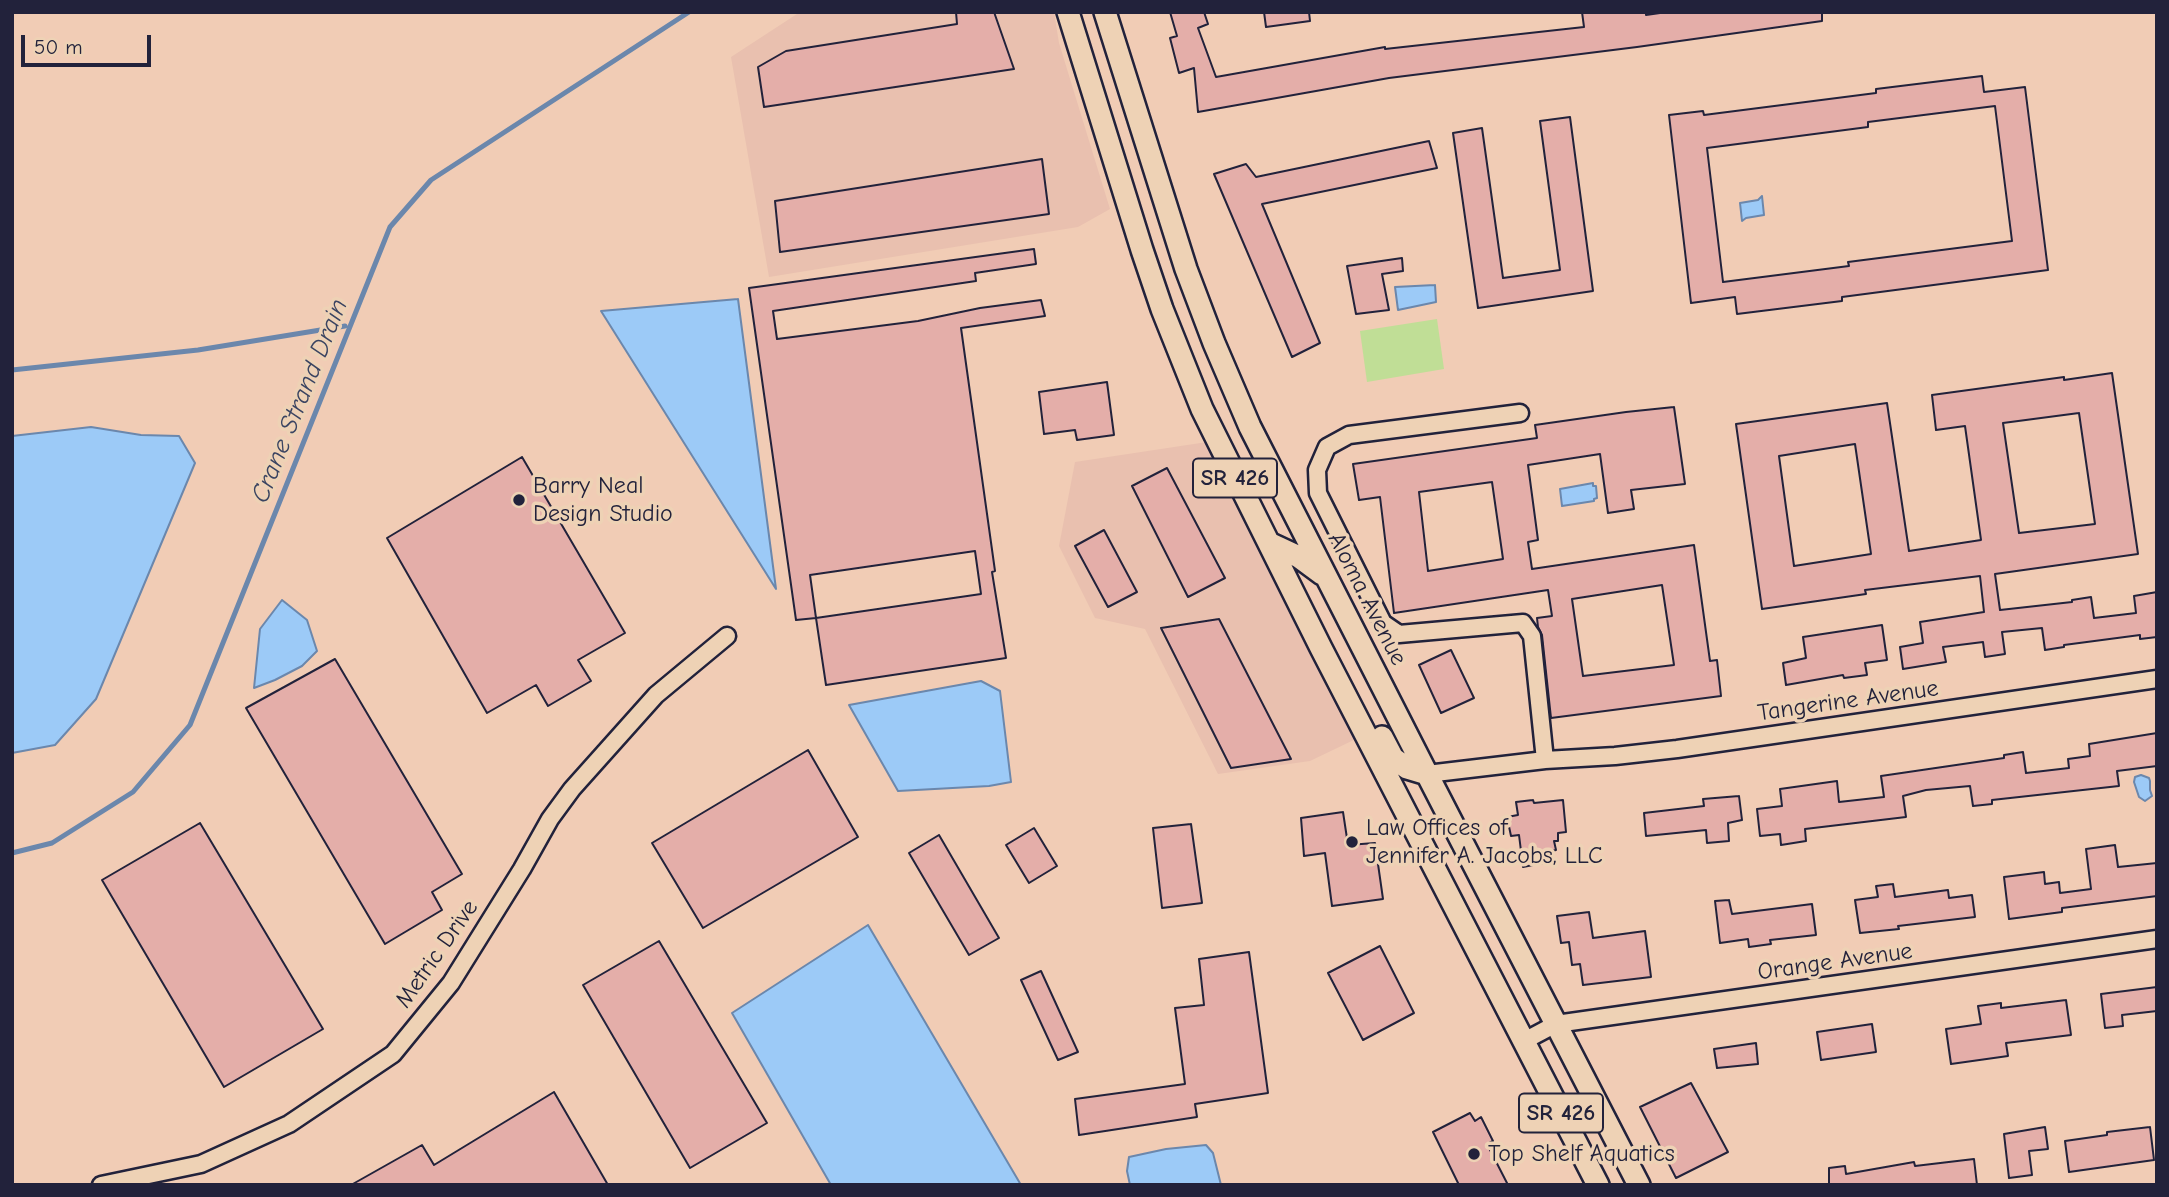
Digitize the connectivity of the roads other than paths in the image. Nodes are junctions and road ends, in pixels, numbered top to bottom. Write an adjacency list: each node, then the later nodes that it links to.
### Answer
1 (1068, 12): 4 (main road, SR 426)
2 (1105, 12): 5 (main road, Aloma Avenue / SR 426)
3 (1520, 413): 9 (street)
4 (1269, 543): 5 (main road); 7 (main road, SR 426)
5 (1327, 577): 10 (main road, Aloma Avenue / SR 426)
6 (727, 636): 14 (street, Metric Drive)
7 (1321, 648): 10 (main road); 13 (main road, SR 426)
8 (2157, 679): 9 (street, Tangerine Avenue)
9 (1545, 760): 10 (street, Tangerine Avenue)
10 (1427, 774): 12 (main road, Aloma Avenue / SR 426)
11 (2157, 939): 12 (street, Orange Avenue)
12 (1556, 1024): 13 (street, Orange Avenue); 16 (main road, Aloma Avenue / SR 426)
13 (1524, 1041): 15 (main road, SR 426)
14 (101, 1185)
15 (1598, 1185)
16 (1639, 1185)

